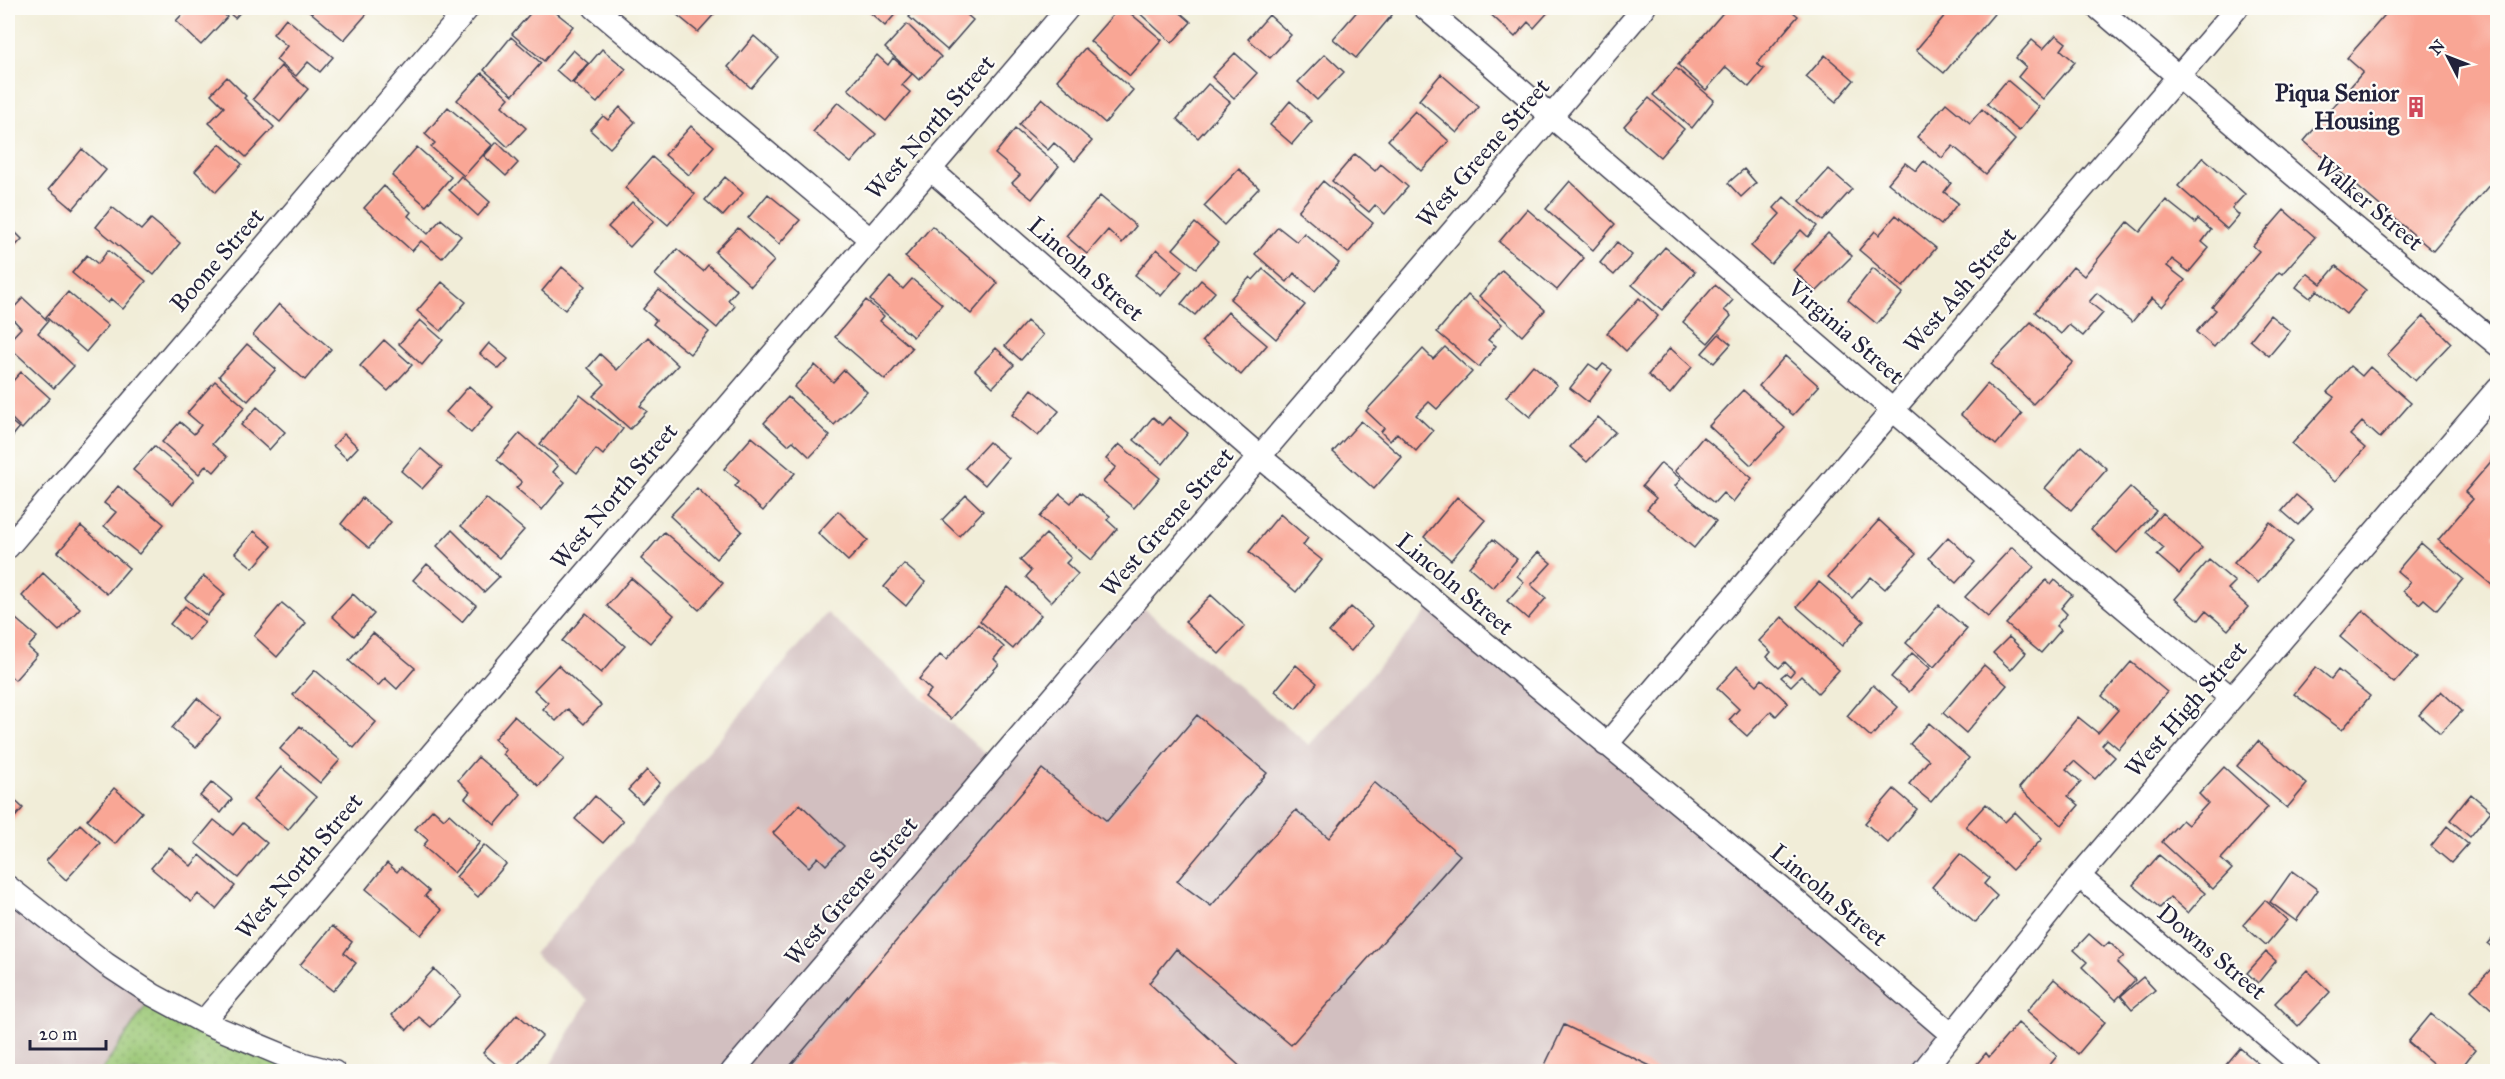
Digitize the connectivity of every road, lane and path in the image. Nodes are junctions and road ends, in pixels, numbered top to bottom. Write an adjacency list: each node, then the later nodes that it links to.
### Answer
1 (468, 8): 16 (street, Boone Street)
2 (595, 8): 11 (street)
3 (1068, 8): 10 (street, West North Street)
4 (1425, 8): 9 (street, Virginia Street)
5 (1644, 8): 9 (street, West Greene Street)
6 (2098, 8): 8 (street, Walker Street)
7 (2237, 8): 8 (street, West Ash Street)
8 (2178, 77): 12 (street, Walker Street); 14 (street, West Ash Street)
9 (1551, 115): 14 (street, Virginia Street); 15 (street, West Greene Street)
10 (930, 169): 11 (street, West North Street); 15 (street, Lincoln Street)
11 (870, 239): 21 (street, West North Street)
12 (2498, 345)
13 (2498, 388): 17 (street, West High Street)
14 (1894, 409): 17 (street, Virginia Street); 18 (street, West Ash Street)
15 (1259, 456): 18 (street, Lincoln Street); 24 (street, West Greene Street)
16 (8, 547)
17 (2232, 698): 19 (street, West High Street)
18 (1606, 746): 22 (street, Lincoln Street)
19 (2079, 876): 22 (street, West High Street); 26 (street, Downs Street)
20 (8, 887): 21 (street)
21 (203, 1022): 23 (street)
22 (1951, 1035): 25 (street, West High Street)
23 (334, 1071)
24 (732, 1071)
25 (1922, 1071)
26 (2309, 1071)

